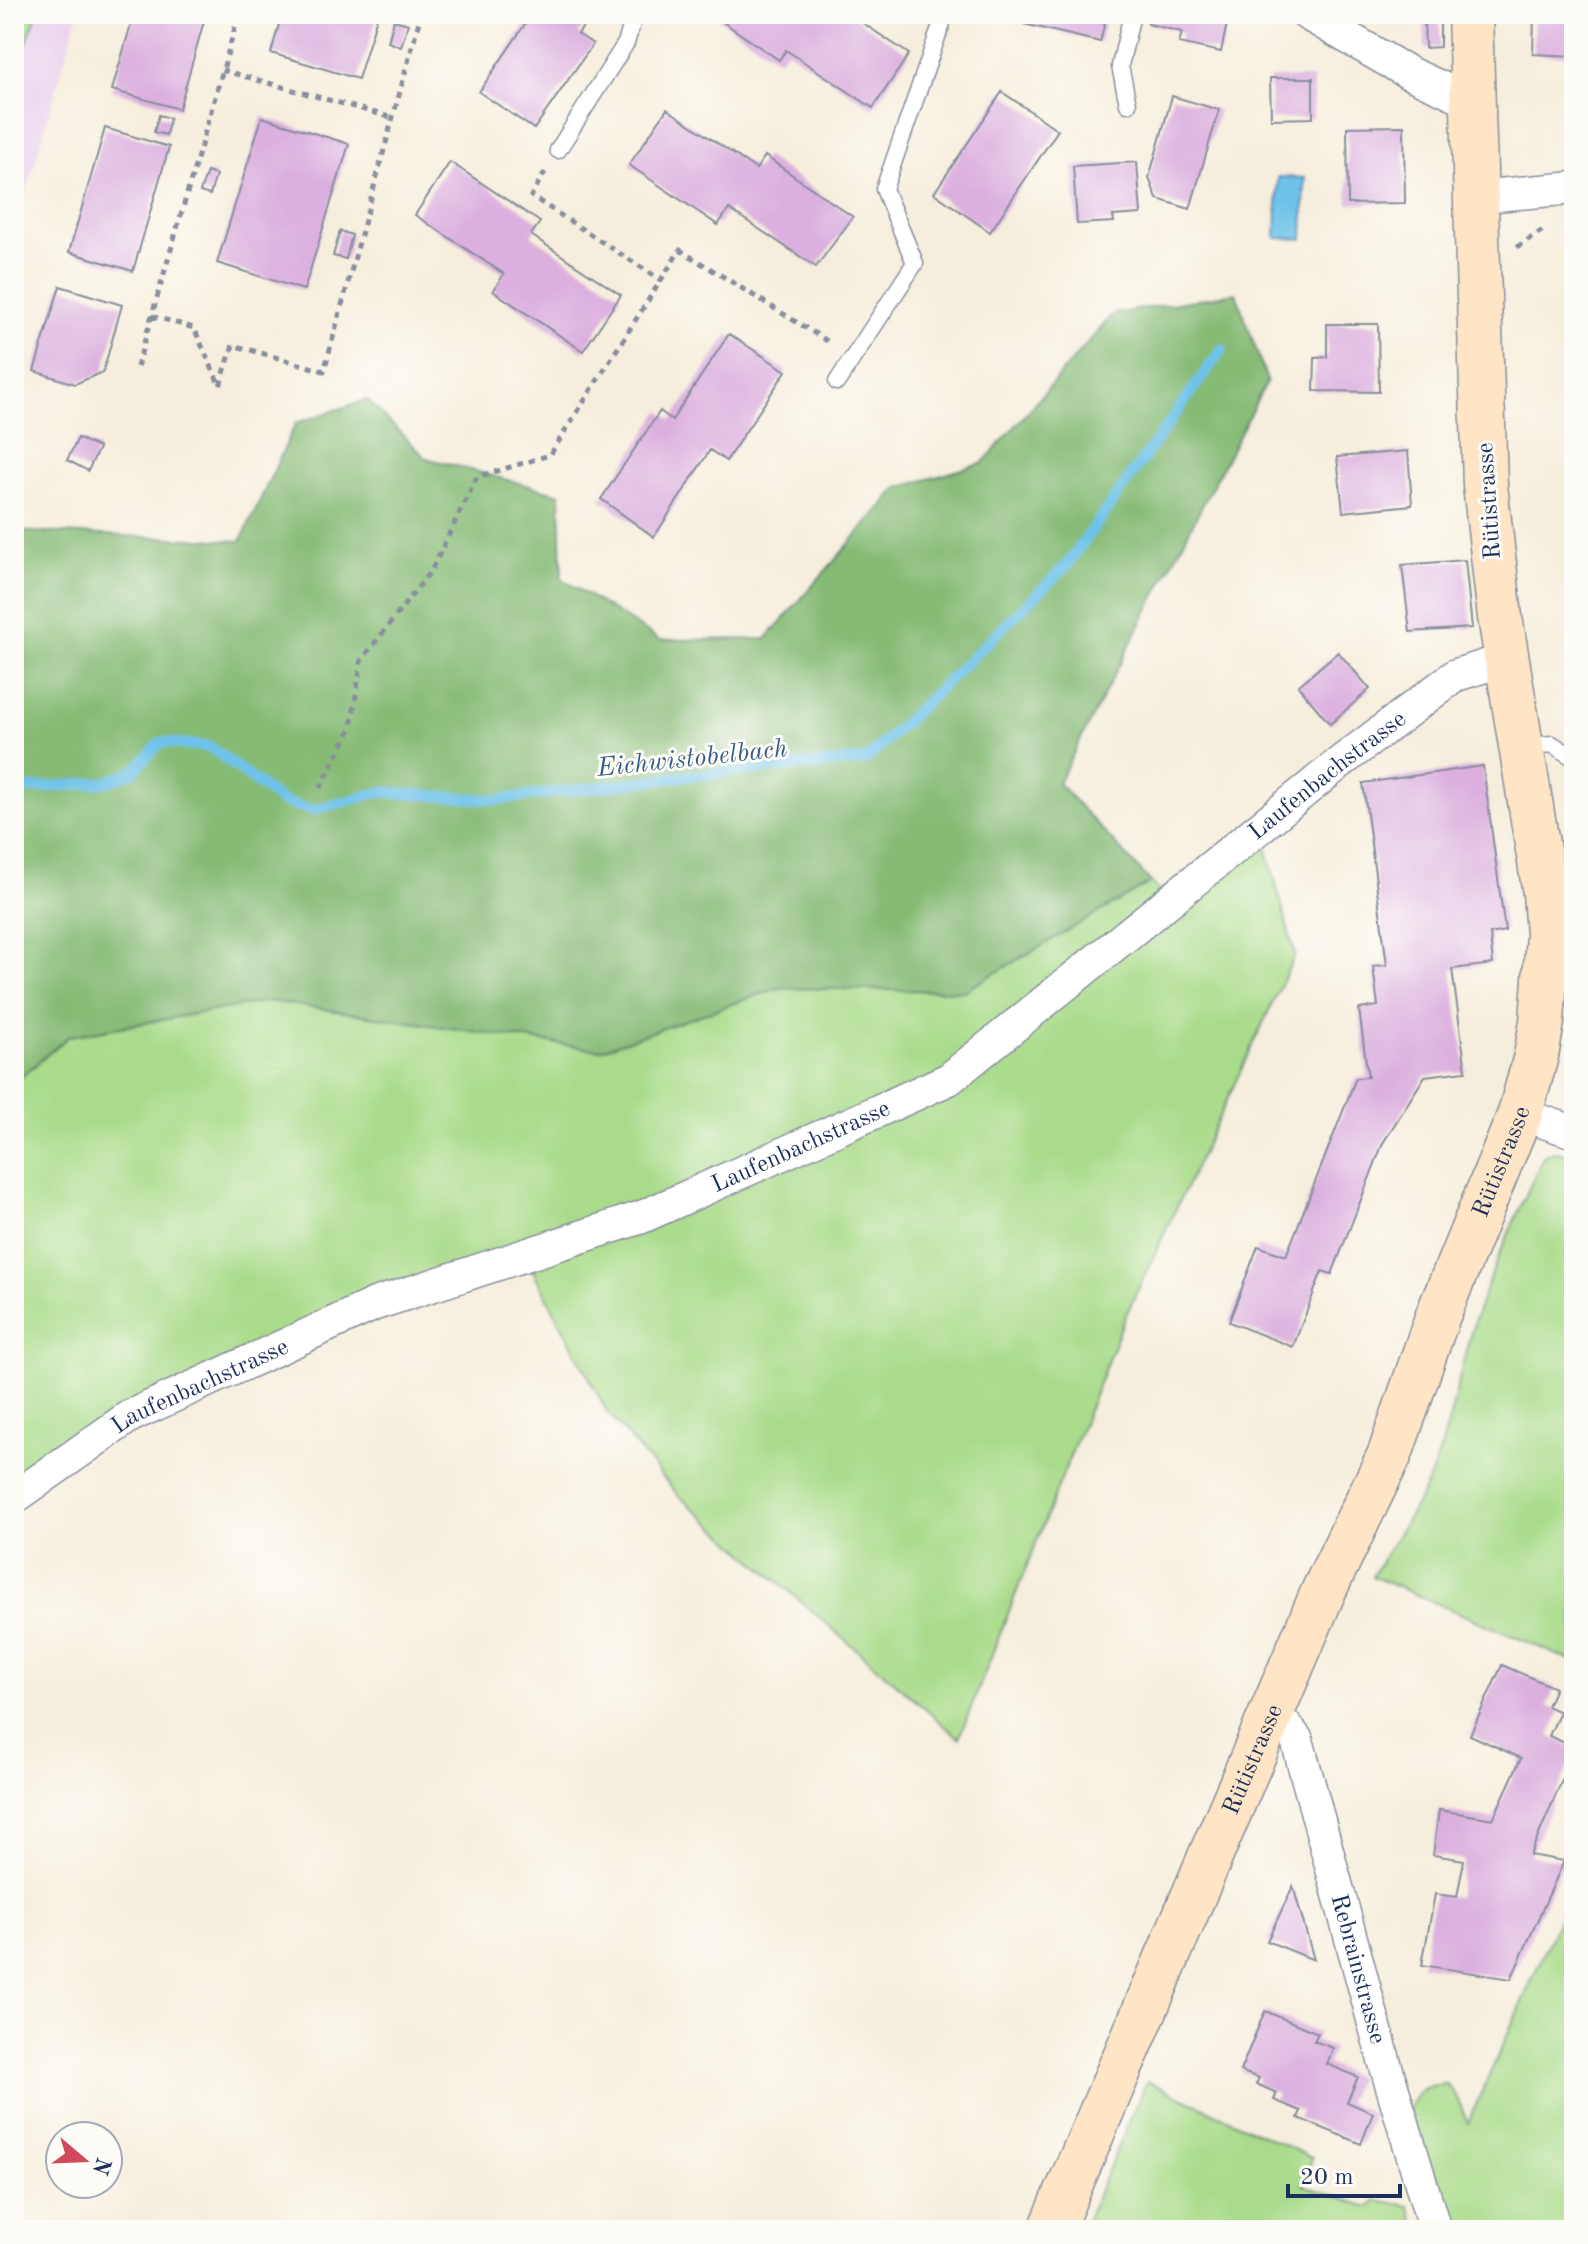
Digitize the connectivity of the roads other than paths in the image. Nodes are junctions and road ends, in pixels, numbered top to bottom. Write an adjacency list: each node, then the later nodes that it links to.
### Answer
1 (635, 14): 8 (lane)
2 (945, 14): 11 (lane)
3 (1132, 14): 7 (lane)
4 (1307, 14): 6 (street)
5 (1470, 14): 6 (main road, Rütistrasse)
6 (1473, 102): 10 (main road, Rütistrasse)
7 (1128, 104)
8 (558, 150)
9 (1574, 188): 10 (street)
10 (1475, 197): 12 (main road, Rütistrasse)
11 (837, 382)
12 (1508, 659): 13 (main road, Rütistrasse); 17 (street, Laufenbachstrasse)
13 (1523, 747): 14 (lane); 15 (main road, Rütistrasse)
14 (1574, 758)
15 (1520, 1114): 16 (street); 18 (main road, Rütistrasse)
16 (1574, 1132)
17 (14, 1498)
18 (1272, 1716): 19 (main road, Rütistrasse); 20 (street, Rebrainstrasse)
19 (1051, 2230)
20 (1435, 2230)

